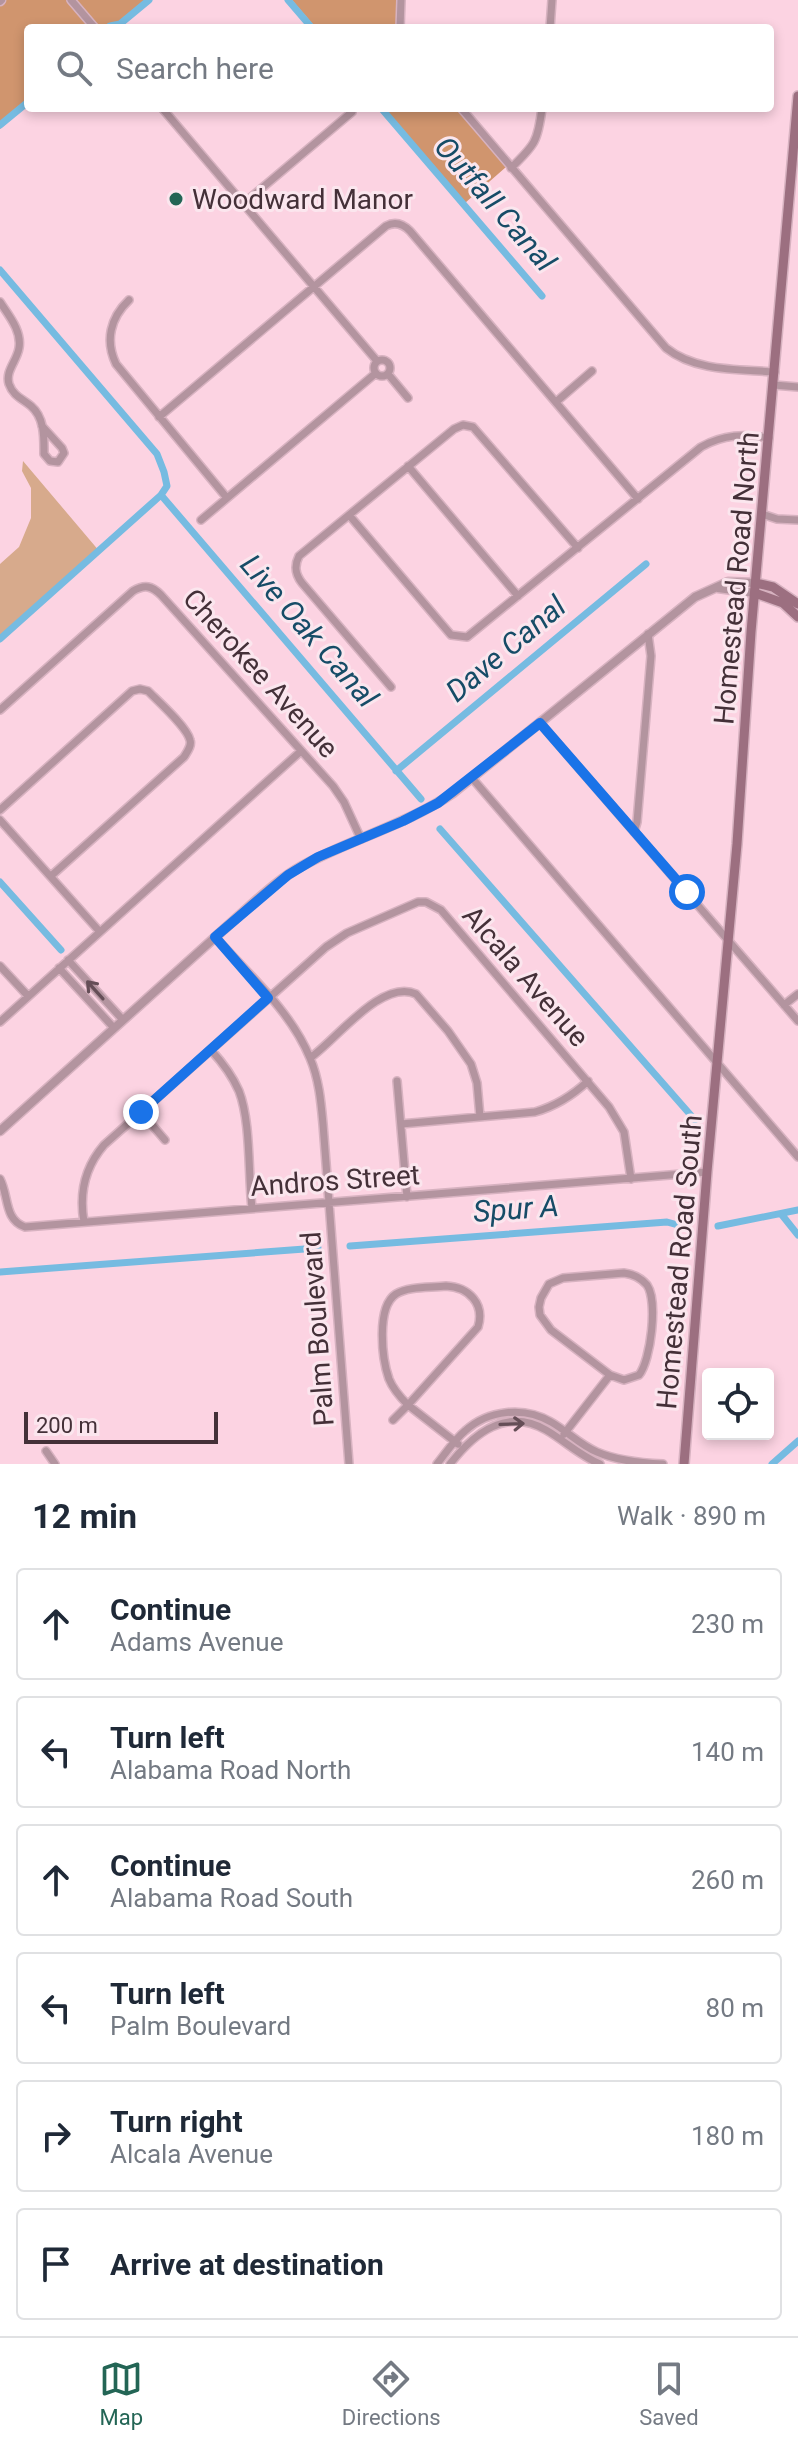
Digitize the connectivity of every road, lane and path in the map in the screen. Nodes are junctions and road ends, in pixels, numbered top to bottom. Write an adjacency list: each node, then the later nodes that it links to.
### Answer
1 (71, 0): 4 (street)
2 (401, 0): 5 (street)
3 (552, 0): 6 (street)
4 (92, 24)
5 (400, 24)
6 (550, 24)
7 (798, 96): 19 (main road, Homestead Road North)
8 (165, 112): 13 (street)
9 (352, 112): 13 (street)
10 (464, 112): 12 (street)
11 (541, 112): 12 (street)
12 (511, 168): 19 (street)
13 (243, 204): 14 (street)
14 (314, 287): 17 (street); 25 (street); 26 (street)
15 (129, 300): 26 (street)
16 (0, 302): 27 (street)
17 (377, 361): 20 (street); 21 (street)
18 (592, 371): 25 (street)
19 (775, 372): 22 (main road, Homestead Road North)
20 (376, 373): 21 (street); 30 (street)
21 (388, 374): 24 (street)
22 (774, 385): 23 (street); 28 (main road, Homestead Road North)
23 (798, 387)
24 (408, 398)
25 (556, 402): 31 (street)
26 (159, 417): 30 (street)
27 (42, 426): 27 (street)
28 (769, 438): 31 (street); 32 (main road, Homestead Road North)
29 (408, 466): 33 (street); 36 (street); 38 (street)
30 (227, 498): 34 (street)
31 (638, 499): 36 (street)
32 (762, 514): 35 (street); 37 (main road, Homestead Road North)
33 (349, 515): 38 (street); 42 (street)
34 (201, 520)
35 (798, 520)
36 (578, 548): 38 (street)
37 (755, 588): 39 (main road); 40 (main road); 41 (street); 54 (main road, Homestead Road North)
38 (518, 596)
39 (798, 604)
40 (798, 617)
41 (648, 634): 44 (street); 49 (street)
42 (391, 687)
43 (0, 710): 45 (street, Cherokee Avenue)
44 (540, 723): 46 (street); 49 (street)
45 (301, 751): 50 (street, Cherokee Avenue); 52 (street)
46 (472, 778): 50 (street); 68 (street)
47 (0, 810): 51 (street)
48 (0, 820): 51 (street)
49 (634, 832): 54 (street)
50 (361, 839): 53 (street)
51 (51, 876): 52 (street)
52 (100, 932): 55 (street)
53 (215, 937): 60 (street, Palm Boulevard); 62 (street)
54 (728, 940): 61 (street); 68 (main road, Homestead Road North)
55 (68, 960): 57 (street); 62 (street, one-way to 55)
56 (0, 966): 59 (street)
57 (59, 968): 59 (street); 65 (street)
58 (798, 994): 61 (street)
59 (28, 996): 64 (street)
60 (268, 998): 66 (street, Alcala Avenue); 67 (street, Palm Boulevard); 70 (street, Alcala Avenue)
61 (784, 1005): 63 (street)
62 (123, 1020): 65 (street)
63 (798, 1021)
64 (0, 1022)
65 (114, 1028): 74 (street)
66 (211, 1050): 71 (street, Alcala Avenue); 82 (street)
67 (310, 1058): 72 (street); 81 (street, Palm Boulevard)
68 (717, 1063): 76 (street); 77 (main road, Homestead Road South)
69 (397, 1081): 73 (street)
70 (588, 1081): 72 (street); 79 (street, Alcala Avenue)
71 (141, 1112): 75 (street); 83 (street, Alcala Avenue)
72 (480, 1117): 73 (street)
73 (401, 1124): 80 (street)
74 (0, 1131)
75 (165, 1140)
76 (797, 1155)
77 (707, 1172): 79 (street, Andros Street); 99 (main road, Homestead Road South)
78 (0, 1179): 83 (street, Andros Street)
79 (631, 1179): 80 (street, Andros Street)
80 (407, 1197): 81 (street, Andros Street)
81 (329, 1202): 82 (street, Andros Street); 94 (street, Palm Boulevard)
82 (252, 1208): 83 (street, Andros Street)
83 (84, 1222)
84 (610, 1375): 84 (street); 87 (street)
85 (408, 1405): 85 (street); 86 (street); 89 (street)
86 (393, 1420)
87 (566, 1432): 88 (street); 89 (street); 92 (street)
88 (560, 1439): 90 (street, one-way to 88); 97 (street)
89 (455, 1442): 90 (street); 95 (street)
90 (462, 1448): 96 (street)
91 (46, 1451): 93 (street)
92 (619, 1462): 98 (street)
93 (53, 1463)
94 (349, 1464)
95 (437, 1464)
96 (450, 1464)
97 (600, 1464)
98 (663, 1464)
99 (684, 1464)

